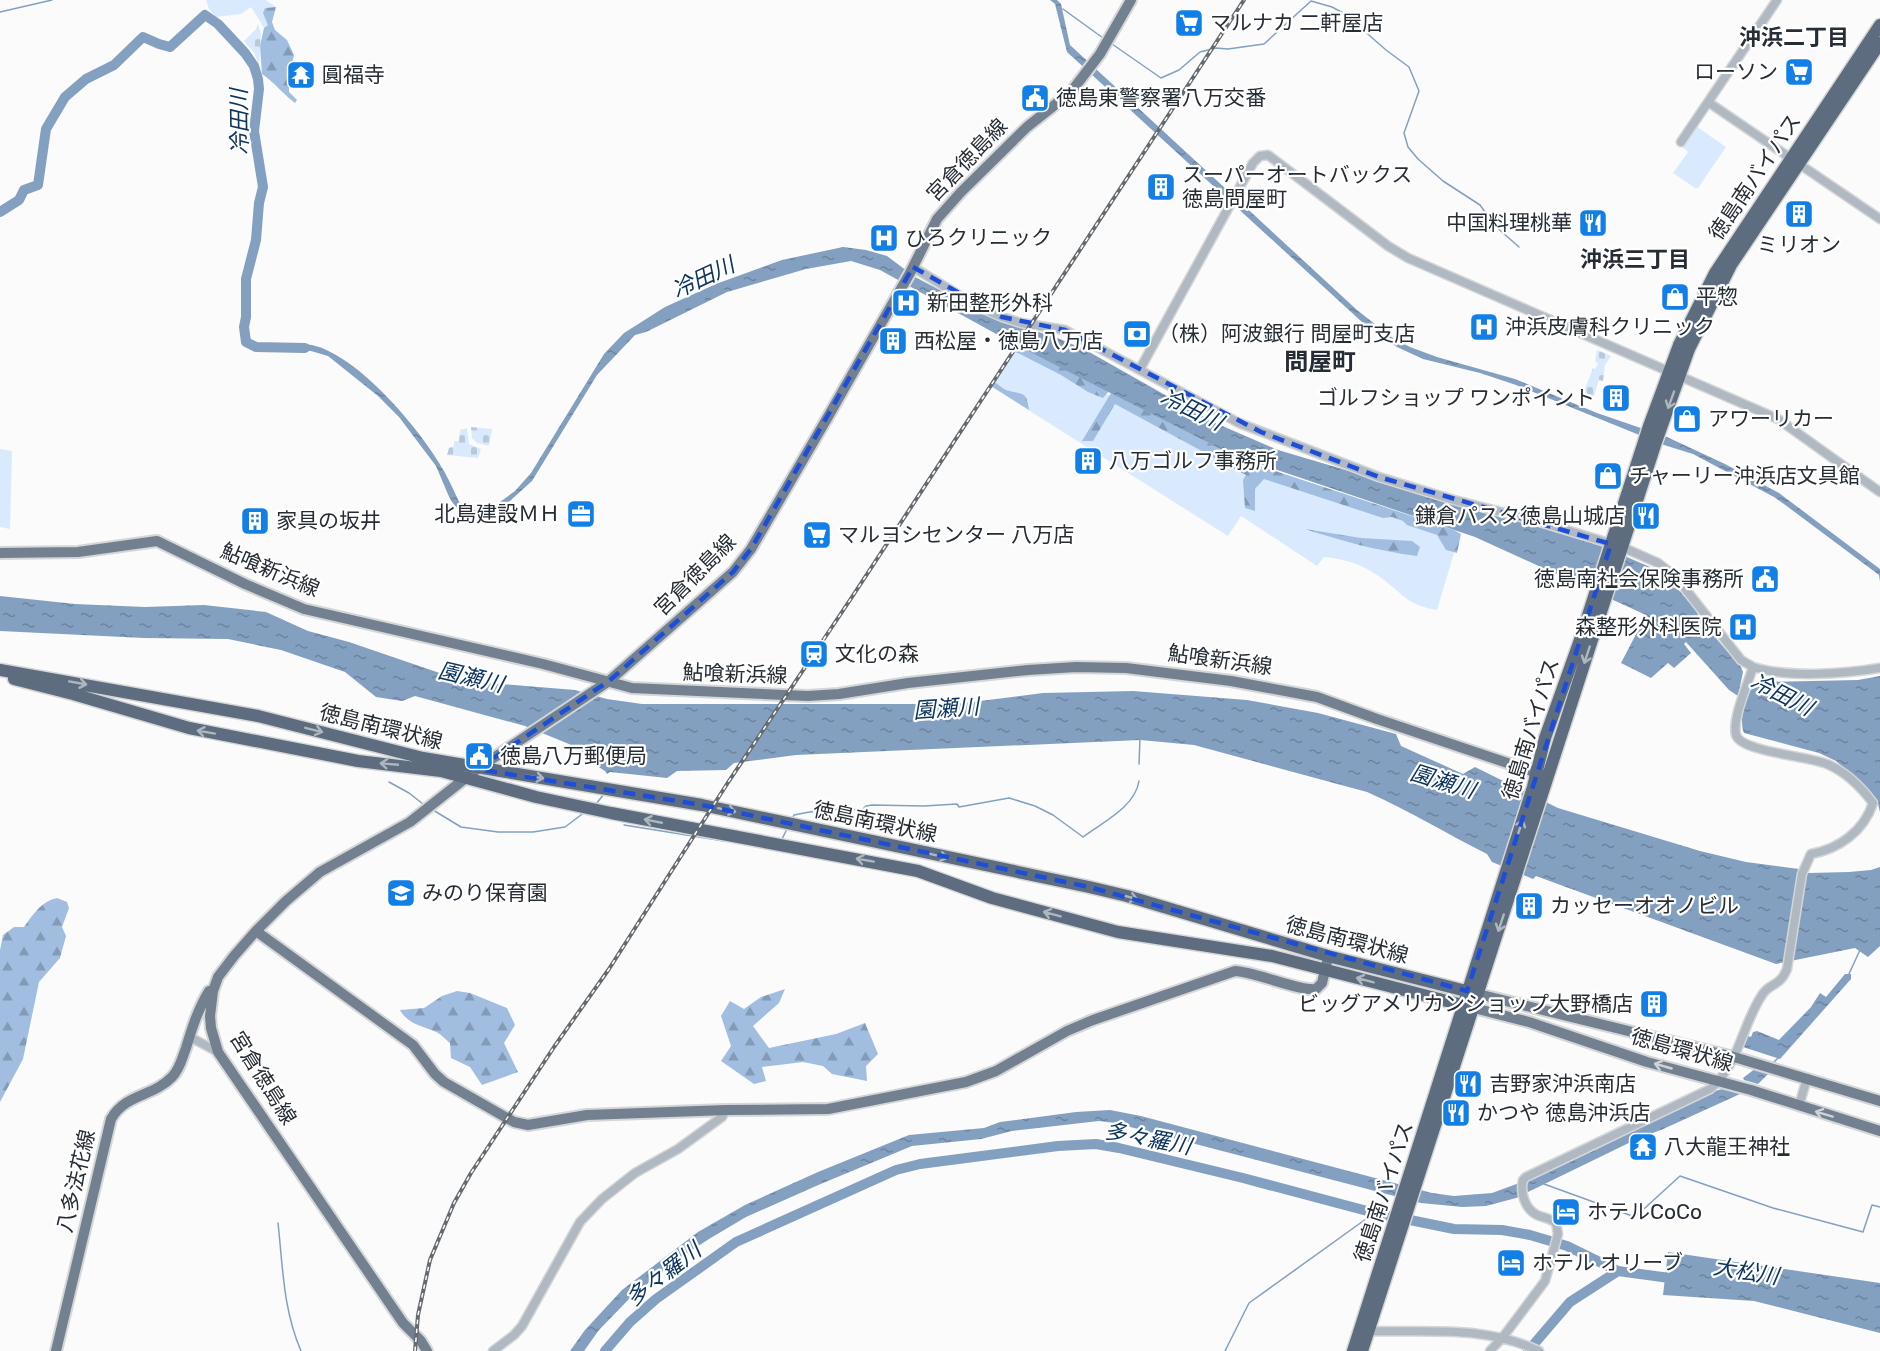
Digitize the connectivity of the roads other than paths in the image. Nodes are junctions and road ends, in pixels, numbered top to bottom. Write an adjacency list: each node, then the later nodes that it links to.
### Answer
1 (1131, 0): 9 (main road, 宮倉徳島線)
2 (1777, 0): 5 (street)
3 (1880, 25): 7 (highway, 徳島南バイパス)
4 (1880, 43): 7 (highway, 徳島南バイパス)
5 (1708, 102): 6 (street); 7 (street)
6 (1681, 142)
7 (1795, 161): 8 (street); 11 (highway, 徳島南バイパス)
8 (1880, 219)
9 (912, 270): 10 (street); 19 (main road, 宮倉徳島線)
10 (1140, 369): 11 (street); 13 (street)
11 (1674, 373): 12 (street); 13 (highway, 徳島南バイパス)
12 (1880, 492)
13 (1616, 548): 15 (street); 21 (highway, 徳島南バイパス)
14 (0, 552): 19 (main road, 鮎喰新浜線)
15 (1753, 667): 16 (street); 31 (street)
16 (1880, 668)
17 (0, 670): 20 (highway, 徳島南環状線, one-way to 20)
18 (0, 676): 22 (highway, 徳島南環状線, one-way to 18)
19 (606, 683): 20 (main road, 宮倉徳島線); 21 (main road, 鮎喰新浜線)
20 (477, 769): 22 (main road, 宮倉徳島線); 24 (highway, 徳島南環状線, one-way to 24)
21 (1543, 775): 27 (highway, 徳島南バイパス)
22 (467, 778): 23 (main road, 宮倉徳島線); 25 (highway, 徳島南環状線, one-way to 22)
23 (256, 931): 26 (main road, 宮倉徳島線); 36 (main road)
24 (1328, 956): 25 (main road); 27 (highway, 徳島南環状線)
25 (1325, 970): 28 (highway, 徳島南環状線, one-way to 25); 36 (main road)
26 (213, 991): 29 (main road, 八多法花線); 30 (main road, 宮倉徳島線)
27 (1473, 993): 28 (highway, 徳島南バイパス); 31 (main road, 徳島環状線)
28 (1468, 1006): 33 (main road, 徳島環状線, one-way to 28); 38 (highway, 徳島南バイパス)
29 (190, 1037): 30 (street); 40 (main road, 八多法花線)
30 (218, 1052): 41 (main road, 宮倉徳島線)
31 (1734, 1056): 32 (main road, 徳島環状線); 33 (street)
32 (1807, 1078): 34 (main road, 徳島環状線); 35 (street)
33 (1720, 1081): 35 (main road, 徳島環状線); 39 (street)
34 (1880, 1101)
35 (1799, 1106): 37 (main road, 徳島環状線, one-way to 35)
36 (726, 1110): 42 (street)
37 (1880, 1131)
38 (1364, 1331): 39 (street); 43 (highway, 徳島南バイパス); 44 (highway, 徳島南バイパス)
39 (1506, 1338): 45 (street); 46 (street)
40 (56, 1351)
41 (427, 1351)
42 (493, 1351)
43 (1353, 1351)
44 (1362, 1351)
45 (1490, 1351)
46 (1539, 1351)

